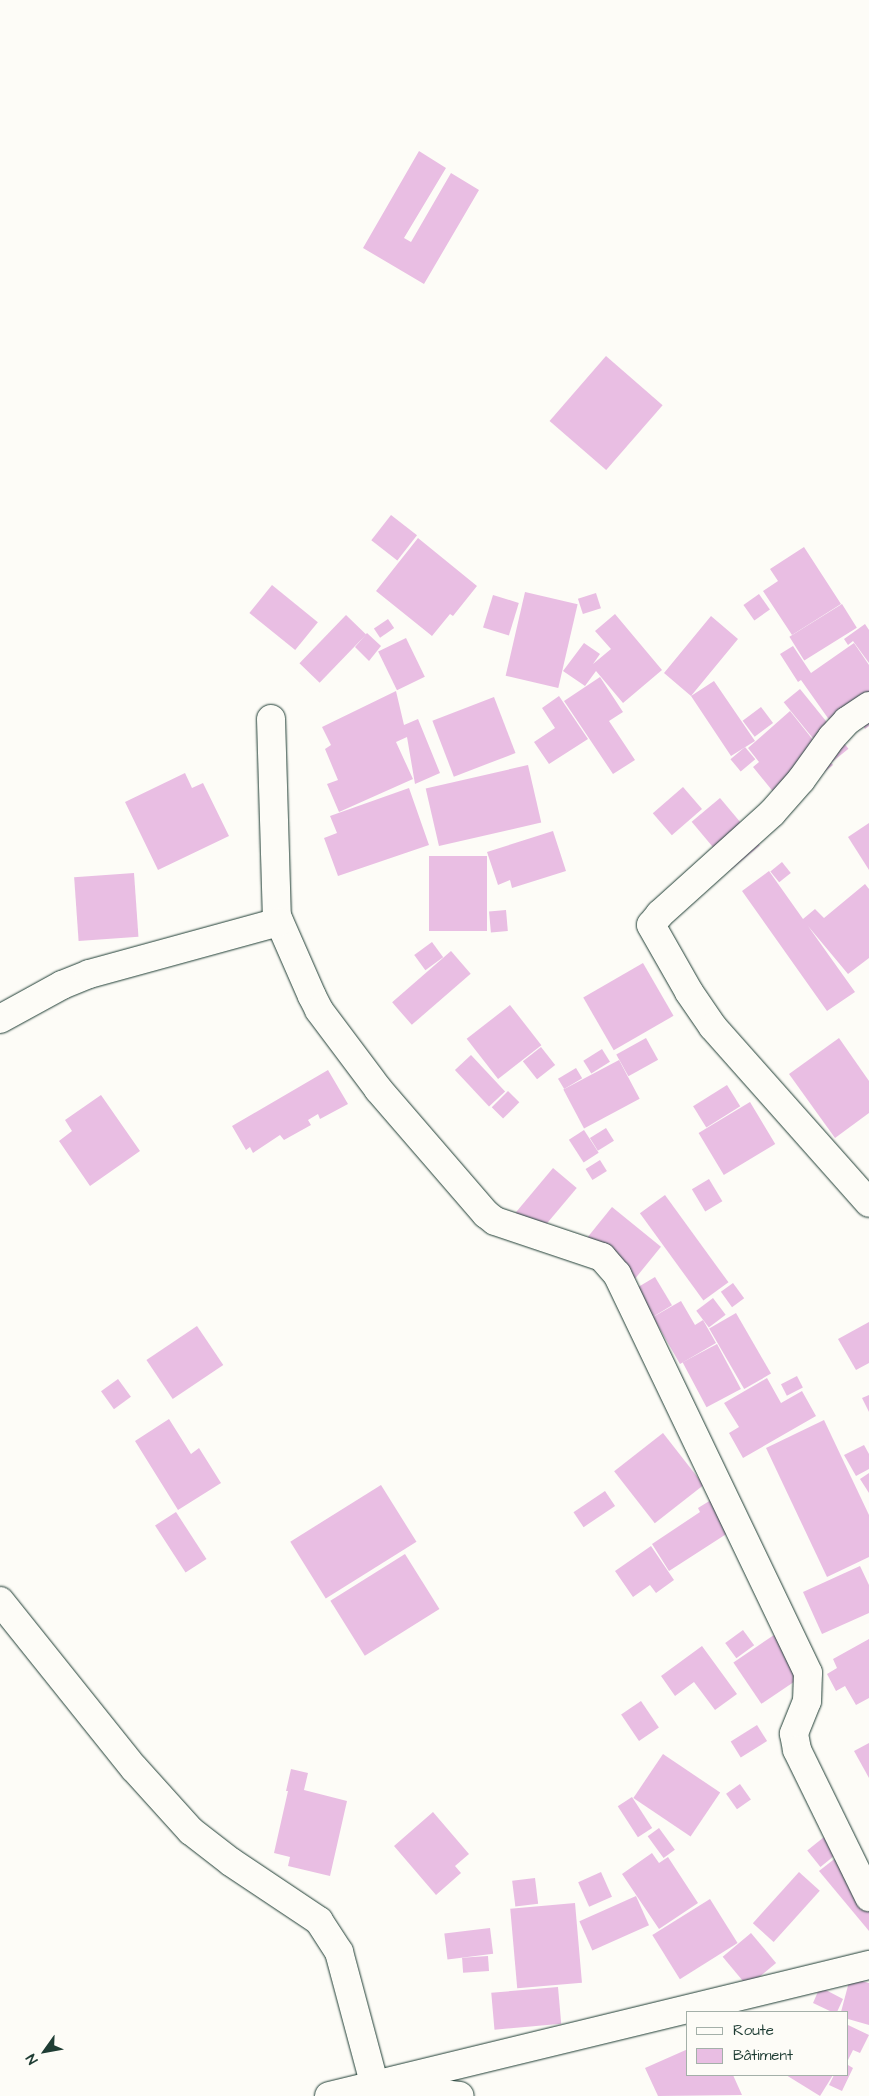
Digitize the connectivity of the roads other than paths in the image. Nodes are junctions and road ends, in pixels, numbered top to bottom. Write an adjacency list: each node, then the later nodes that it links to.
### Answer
1 (869, 706): 5 (street)
2 (271, 719): 3 (street)
3 (279, 922): 4 (street); 7 (street)
4 (0, 1019)
5 (869, 1202)
6 (0, 1601): 9 (street)
7 (869, 1897)
8 (869, 1966): 9 (street)
9 (375, 2086): 10 (street); 11 (street)
10 (329, 2096)
11 (460, 2096)

